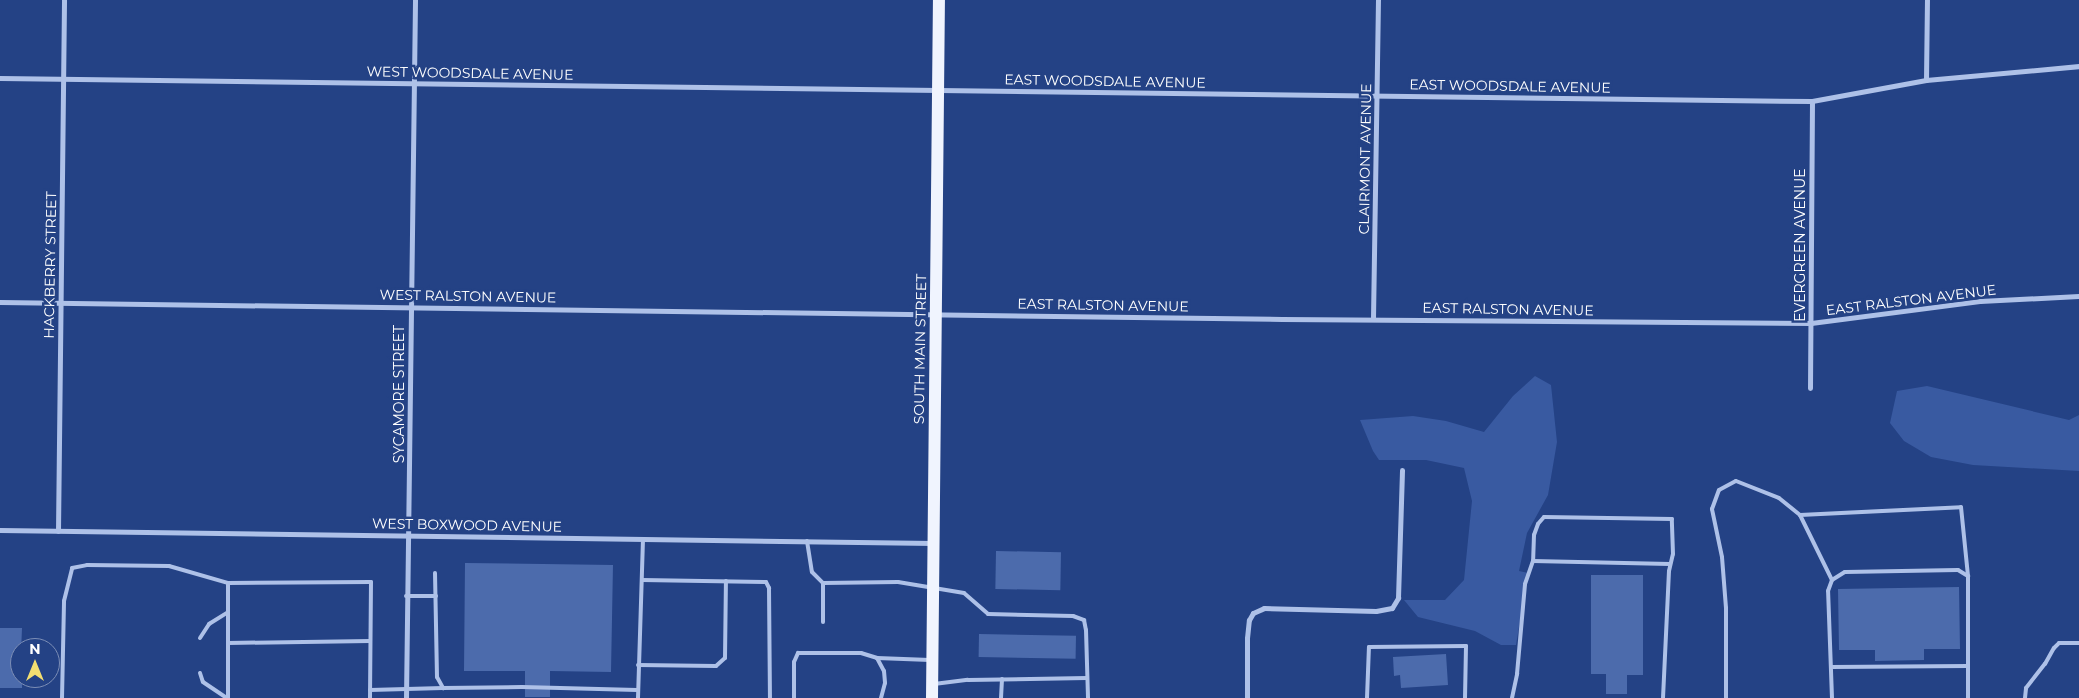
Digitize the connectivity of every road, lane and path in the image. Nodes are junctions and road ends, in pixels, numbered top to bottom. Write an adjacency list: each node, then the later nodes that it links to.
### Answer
1 (64, 0): 8 (street, HACKBERRY STREET)
2 (415, 0): 10 (street, SYCAMORE STREET)
3 (939, 0): 11 (main road, SOUTH MAIN STREET)
4 (1378, 0): 12 (street, CLAIRMONT AVENUE)
5 (1927, 0): 9 (street)
6 (2079, 66): 9 (street, EAST WOODSDALE AVENUE)
7 (0, 78): 8 (street, WEST WOODSDALE AVENUE)
8 (63, 79): 10 (street, WEST WOODSDALE AVENUE); 16 (street, HACKBERRY STREET)
9 (1926, 80): 13 (street, EAST WOODSDALE AVENUE)
10 (414, 84): 11 (street, WEST WOODSDALE AVENUE); 17 (street, SYCAMORE STREET)
11 (939, 91): 12 (street, EAST WOODSDALE AVENUE); 18 (main road, SOUTH MAIN STREET)
12 (1377, 95): 13 (street, EAST WOODSDALE AVENUE); 19 (street, CLAIRMONT AVENUE)
13 (1812, 102): 20 (street, EVERGREEN AVENUE)
14 (2079, 296): 20 (street, EAST RALSTON AVENUE)
15 (0, 302): 16 (street, WEST RALSTON AVENUE)
16 (60, 302): 17 (street, WEST RALSTON AVENUE); 25 (street, HACKBERRY STREET)
17 (410, 306): 18 (street, WEST RALSTON AVENUE); 26 (street, SYCAMORE STREET)
18 (936, 314): 19 (street, EAST RALSTON AVENUE); 29 (main road, SOUTH MAIN STREET)
19 (1373, 318): 20 (street, EAST RALSTON AVENUE)
20 (1811, 323): 21 (street, EVERGREEN AVENUE)
21 (1810, 388)
22 (1402, 470): 72 (street)
23 (1800, 515): 33 (lane); 35 (lane); 77 (lane)
24 (0, 530): 25 (street, WEST BOXWOOD AVENUE)
25 (58, 531): 26 (street, WEST BOXWOOD AVENUE)
26 (408, 535): 27 (street, WEST BOXWOOD AVENUE); 40 (street, SYCAMORE STREET)
27 (643, 540): 28 (street, WEST BOXWOOD AVENUE); 34 (lane)
28 (807, 541): 29 (street, WEST BOXWOOD AVENUE); 38 (lane)
29 (934, 543): 39 (main road, SOUTH MAIN STREET)
30 (1533, 562): 31 (lane); 31 (lane); 75 (lane)
31 (1670, 564): 76 (lane)
32 (435, 573): 41 (lane)
33 (1968, 576): 35 (lane); 51 (lane)
34 (642, 580): 36 (lane); 50 (lane)
35 (1832, 580): 52 (lane)
36 (726, 581): 50 (lane); 66 (lane)
37 (228, 583): 42 (lane); 45 (lane); 61 (lane)
38 (823, 583): 39 (lane); 43 (lane)
39 (934, 588): 49 (main road, SOUTH MAIN STREET); 54 (lane)
40 (406, 596): 41 (lane); 59 (street, SYCAMORE STREET)
41 (436, 596): 57 (lane)
42 (228, 612): 44 (lane); 46 (lane)
43 (823, 622)
44 (200, 638)
45 (370, 641): 46 (lane); 58 (lane)
46 (228, 643): 62 (lane)
47 (2079, 643): 80 (lane)
48 (877, 658): 49 (lane); 67 (lane); 68 (lane)
49 (933, 660): 56 (main road, SOUTH MAIN STREET)
50 (638, 665): 60 (lane)
51 (1968, 666): 52 (lane); 79 (lane)
52 (1831, 667): 78 (lane)
53 (200, 673): 62 (lane)
54 (1087, 678): 55 (lane); 71 (lane)
55 (1002, 679): 56 (lane); 70 (lane)
56 (932, 685): 69 (main road, SOUTH MAIN STREET)
57 (443, 688): 59 (lane); 60 (lane)
58 (370, 690): 59 (lane); 63 (lane)
59 (406, 690): 64 (street, SYCAMORE STREET)
60 (637, 690): 65 (lane)
61 (62, 698)
62 (228, 698)
63 (370, 698)
64 (406, 698)
65 (638, 698)
66 (770, 698)
67 (794, 698)
68 (881, 698)
69 (932, 698)
70 (1001, 698)
71 (1088, 698)
72 (1247, 698)
73 (1367, 698): 74 (lane)
74 (1466, 698)
75 (1512, 698)
76 (1663, 698)
77 (1726, 698)
78 (1832, 698)
79 (1968, 698)
80 (2025, 698)

